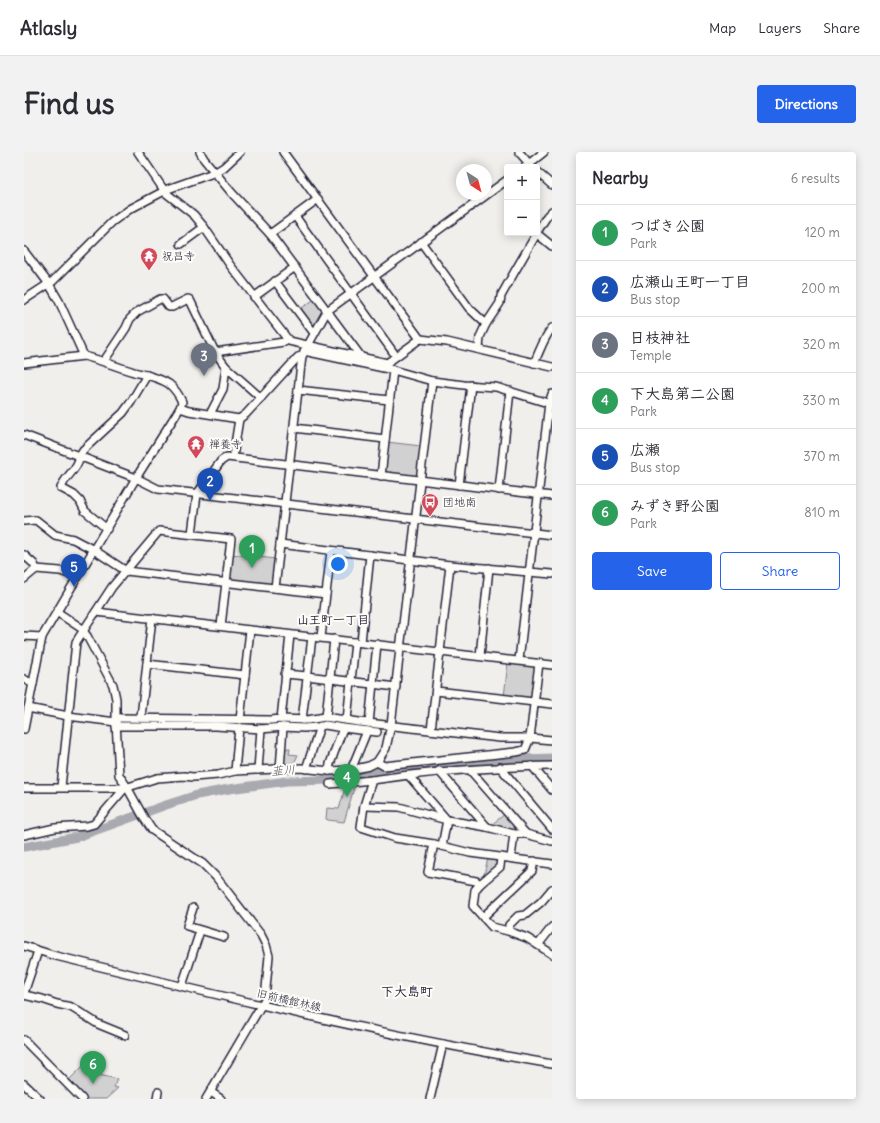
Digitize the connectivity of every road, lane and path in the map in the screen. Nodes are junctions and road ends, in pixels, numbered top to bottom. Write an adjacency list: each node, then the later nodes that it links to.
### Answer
1 (138, 152): 13 (street)
2 (200, 152): 9 (street)
3 (240, 152): 9 (street)
4 (283, 152): 14 (street)
5 (520, 152): 7 (street)
6 (544, 152): 8 (street)
7 (527, 164)
8 (530, 164)
9 (216, 172): 13 (street); 19 (street)
10 (540, 175): 12 (street)
11 (504, 182): 22 (street)
12 (552, 185)
13 (165, 191): 17 (street); 29 (street)
14 (318, 199): 16 (street); 27 (street)
15 (552, 210): 18 (street)
16 (295, 216): 19 (street); 30 (street)
17 (204, 227): 23 (street); 31 (street)
18 (540, 228)
19 (270, 234): 26 (street)
20 (535, 236): 34 (street)
21 (540, 236): 24 (street)
22 (421, 242): 27 (street); 34 (street)
23 (181, 244)
24 (552, 246)
25 (24, 251): 29 (street)
26 (295, 267): 28 (street); 33 (street)
27 (375, 276): 30 (street); 37 (street)
28 (275, 281): 31 (street); 36 (street)
29 (49, 284): 32 (street); 42 (street)
30 (351, 293): 33 (street); 43 (street)
31 (254, 297): 38 (street)
32 (24, 300)
33 (327, 311): 36 (street); 44 (street)
34 (486, 324): 39 (street)
35 (552, 328): 47 (street)
36 (314, 334): 40 (street)
37 (420, 339): 39 (street); 43 (street)
38 (287, 340): 40 (street); 41 (street)
39 (479, 349): 47 (street)
40 (305, 350): 44 (street); 50 (street); 54 (street); 57 (street)
41 (215, 352): 45 (street); 48 (street)
42 (84, 356): 45 (street); 46 (street)
43 (396, 356): 44 (street)
44 (362, 358)
45 (104, 361): 51 (street)
46 (24, 363)
47 (534, 363): 49 (street)
48 (226, 367): 57 (street); 61 (street)
49 (552, 367)
50 (393, 370): 52 (street); 58 (street)
51 (147, 375): 60 (street); 66 (street)
52 (432, 381): 53 (street); 71 (street)
53 (471, 385): 55 (street); 72 (street)
54 (298, 390): 58 (street); 63 (street)
55 (510, 391): 59 (street); 73 (street)
56 (552, 394): 59 (street)
57 (261, 398): 62 (street)
58 (389, 400): 65 (street)
59 (550, 404): 75 (street)
60 (180, 408): 61 (street); 70 (street)
61 (210, 414): 62 (street)
62 (239, 419): 67 (street)
63 (294, 428): 65 (street); 68 (street)
64 (24, 435): 66 (street)
65 (385, 438): 69 (street)
66 (79, 456): 70 (street); 80 (street)
67 (233, 457): 68 (street); 74 (street)
68 (290, 465): 69 (street); 77 (street)
69 (380, 476): 71 (street)
70 (136, 478): 74 (street); 80 (street)
71 (420, 480): 72 (street); 78 (street)
72 (460, 485): 73 (street)
73 (499, 490): 75 (street)
74 (197, 494): 77 (street); 82 (street)
75 (539, 495): 76 (street); 81 (street)
76 (552, 496)
77 (284, 504): 78 (street); 84 (street)
78 (416, 519): 81 (street); 89 (street)
79 (24, 521): 85 (street)
80 (107, 529): 85 (street)
81 (534, 533): 83 (street); 94 (street)
82 (192, 534): 93 (street); 98 (street)
83 (552, 535)
84 (280, 544): 86 (street); 99 (street)
85 (94, 550): 93 (street); 96 (street)
86 (331, 551): 88 (street); 100 (street)
87 (24, 555): 92 (street)
88 (370, 555): 89 (street); 113 (street)
89 (412, 559): 90 (street); 115 (street)
90 (450, 564): 91 (street); 116 (street)
91 (489, 568): 94 (street); 117 (street)
92 (36, 569): 96 (street); 97 (street)
93 (126, 571): 98 (street); 102 (street)
94 (530, 572): 95 (street); 118 (street)
95 (552, 574)
96 (78, 577): 101 (street)
97 (24, 579)
98 (226, 582): 99 (street); 104 (street)
99 (275, 588): 100 (street)
100 (326, 594): 111 (street)
101 (57, 612): 106 (street); 109 (street)
102 (96, 612): 103 (street); 106 (street)
103 (152, 618): 104 (street); 120 (street)
104 (221, 626): 105 (street)
105 (250, 630): 107 (street); 123 (street)
106 (83, 631): 135 (street); 142 (street)
107 (290, 634): 110 (street); 122 (street)
108 (24, 636): 109 (street)
109 (42, 637): 128 (street)
110 (312, 637): 111 (street); 124 (street)
111 (321, 637): 112 (street)
112 (334, 639): 113 (street); 125 (street)
113 (358, 642): 114 (street); 127 (street)
114 (378, 644): 115 (street); 129 (street)
115 (401, 647): 116 (street); 130 (street)
116 (440, 652): 117 (street); 131 (street)
117 (480, 656): 118 (street)
118 (519, 660): 119 (street)
119 (540, 663): 121 (street); 132 (street)
120 (147, 664): 123 (street); 136 (street)
121 (552, 665)
122 (285, 674): 124 (street); 138 (street)
123 (245, 675): 139 (street)
124 (308, 676): 125 (street); 140 (street)
125 (329, 678): 127 (street); 137 (street)
126 (24, 679): 128 (street)
127 (351, 681): 129 (street); 141 (street)
128 (33, 684): 134 (street)
129 (373, 684): 130 (street); 143 (street)
130 (396, 687): 144 (street)
131 (436, 691): 132 (street); 151 (street)
132 (534, 702): 133 (street); 154 (street)
133 (552, 704)
134 (28, 708): 135 (street); 149 (street)
135 (68, 716): 142 (street); 171 (street)
136 (141, 717): 139 (street); 142 (street)
137 (326, 717): 140 (street); 141 (street)
138 (281, 719): 139 (street); 140 (street)
139 (240, 720)
140 (302, 720)
141 (347, 720): 143 (street)
142 (116, 722): 147 (street); 173 (street)
143 (369, 723): 144 (street)
144 (391, 725): 151 (street); 156 (street)
145 (320, 726): 146 (street); 148 (street); 161 (street)
146 (283, 727): 150 (street); 160 (street)
147 (239, 728): 150 (street); 165 (street)
148 (343, 728): 152 (street); 166 (street)
149 (24, 729)
150 (261, 729): 162 (street)
151 (431, 730): 154 (street)
152 (366, 731): 153 (street); 163 (street)
153 (377, 732)
154 (530, 738): 155 (street); 156 (street)
155 (552, 740)
156 (377, 762): 163 (street)
157 (532, 766): 158 (street); 159 (street); 174 (street)
158 (552, 766)
159 (500, 767): 164 (street); 178 (street)
160 (280, 769): 161 (street); 162 (street)
161 (306, 769): 166 (street)
162 (258, 770): 165 (street)
163 (351, 770): 166 (street)
164 (470, 770): 167 (street); 180 (street)
165 (235, 771): 173 (street)
166 (329, 771)
167 (439, 771): 168 (street); 177 (street)
168 (409, 776): 169 (street); 176 (street)
169 (372, 780): 170 (street); 175 (street)
170 (330, 784)
171 (61, 787): 172 (street); 173 (street)
172 (24, 788)
173 (126, 788): 181 (street); 202 (street)
174 (552, 790)
175 (364, 806): 176 (street); 183 (street)
176 (447, 820): 177 (street); 183 (street)
177 (487, 827): 179 (street)
178 (552, 829)
179 (514, 834): 180 (street); 185 (street)
180 (526, 834): 182 (street)
181 (24, 835)
182 (552, 841)
183 (438, 845): 184 (street); 188 (street)
184 (501, 857): 185 (street); 188 (street)
185 (511, 858): 186 (street)
186 (534, 861): 187 (street); 191 (street)
187 (552, 864)
188 (480, 884): 191 (street)
189 (552, 889): 194 (street)
190 (193, 908): 193 (street)
191 (483, 917): 194 (street)
192 (552, 927): 196 (street)
193 (200, 931): 195 (street); 200 (street)
194 (509, 931): 196 (street)
195 (224, 937)
196 (538, 945): 199 (street)
197 (24, 946): 198 (street, 旧前橋館林線)
198 (38, 951): 200 (street, 旧前橋館林線); 201 (street)
199 (552, 954)
200 (182, 986): 202 (street, 旧前橋館林線)
201 (24, 994): 203 (street)
202 (261, 1005): 204 (street, 旧前橋館林線); 208 (street)
203 (125, 1035)
204 (443, 1044): 206 (street, 旧前橋館林線); 213 (street)
205 (26, 1045): 210 (street)
206 (552, 1064)
207 (24, 1084): 209 (street)
208 (210, 1092): 211 (street); 212 (street)
209 (40, 1099)
210 (81, 1099)
211 (206, 1099)
212 (221, 1099)
213 (430, 1099)

